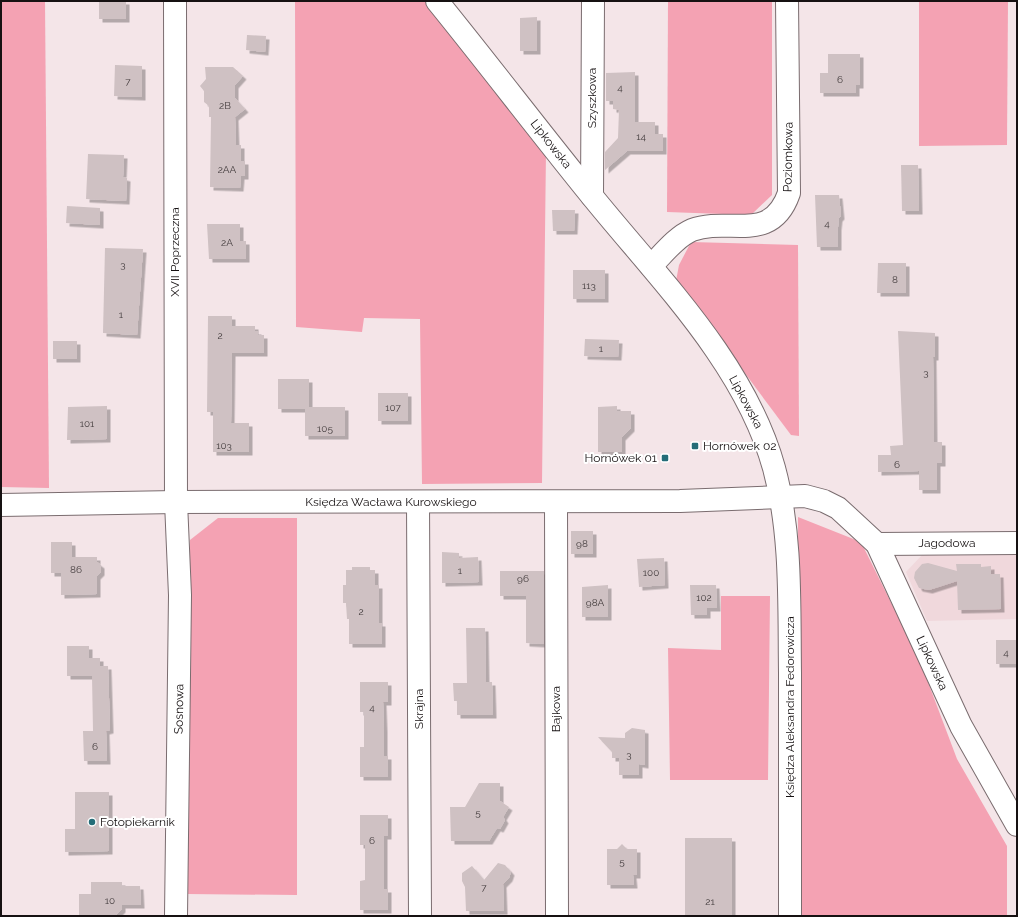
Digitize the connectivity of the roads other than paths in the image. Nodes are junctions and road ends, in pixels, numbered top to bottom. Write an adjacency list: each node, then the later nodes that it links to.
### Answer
1 (175, 1): 8 (street, XVII Poprzeczna)
2 (437, 1): 5 (street, Lipkowska)
3 (593, 1): 5 (street, Szyszkowa)
4 (787, 1): 6 (street, Poziomkowa)
5 (592, 196): 6 (street, Lipkowska)
6 (651, 266): 7 (street, Lipkowska)
7 (780, 498): 10 (street, Księdza Wacława Kurowskiego); 13 (street, Lipkowska); 18 (street, Księdza Aleksandra Fedorowicza)
8 (176, 502): 9 (street, Księdza Wacława Kurowskiego); 11 (street, Księdza Wacława Kurowskiego); 15 (street, Sosnowa)
9 (418, 502): 10 (street, Księdza Wacława Kurowskiego); 16 (street, Skrajna)
10 (556, 502): 17 (street, Bajkowa)
11 (1, 505)
12 (1017, 543): 13 (street, Jagodowa)
13 (877, 544): 14 (street, Lipkowska)
14 (1017, 825)
15 (176, 916)
16 (420, 916)
17 (557, 916)
18 (790, 916)

